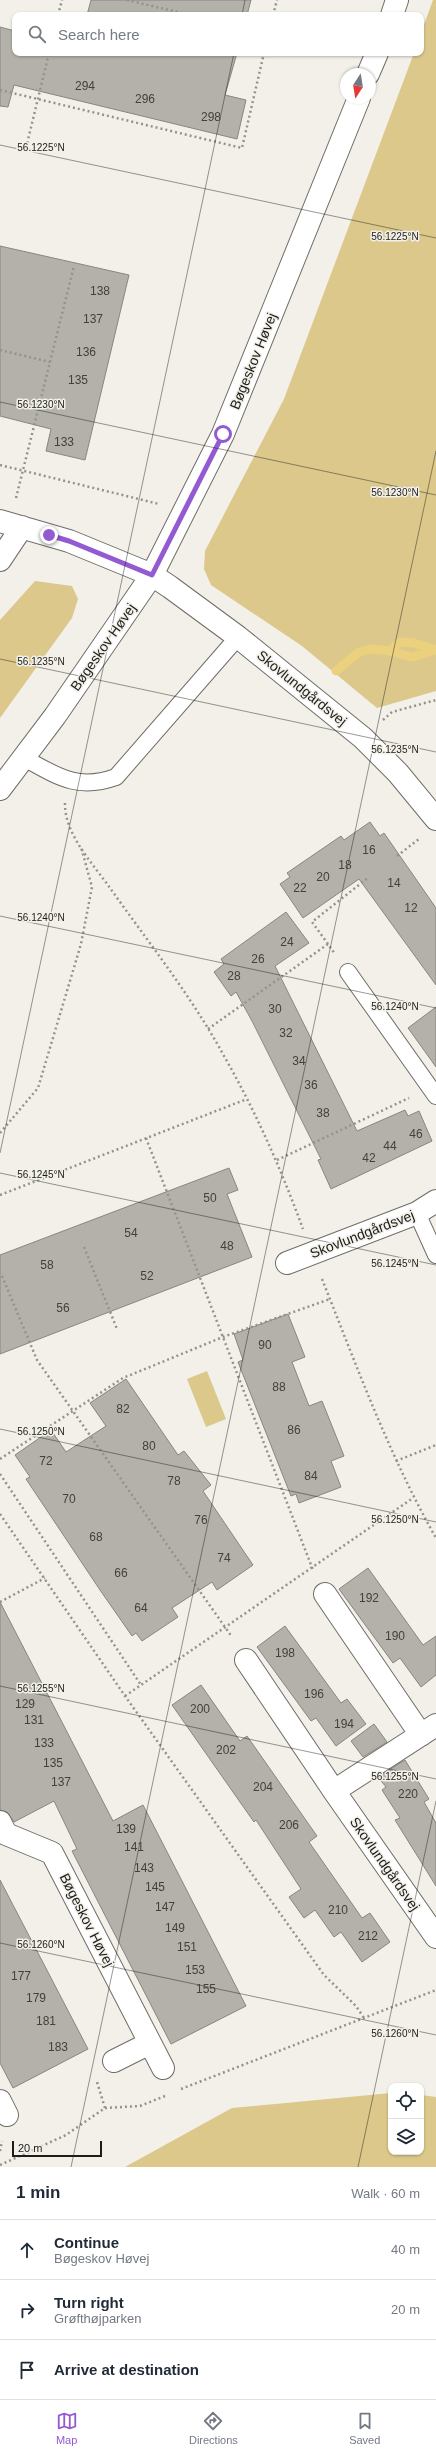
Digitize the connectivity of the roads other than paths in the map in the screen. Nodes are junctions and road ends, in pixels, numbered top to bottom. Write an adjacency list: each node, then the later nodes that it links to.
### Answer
1 (397, 0): 2 (street)
2 (393, 12)
3 (376, 56): 4 (street)
4 (371, 68)
5 (357, 104): 8 (street, Bøgeskov Høvej)
6 (11, 524): 7 (street); 8 (street, Skovlundgårdsvej)
7 (0, 560)
8 (152, 575): 9 (street, Skovlundgårdsvej); 10 (street, Bøgeskov Høvej)
9 (238, 637): 10 (lane); 12 (street, Skovlundgårdsvej)
10 (24, 758): 11 (street, Bøgeskov Høvej)
11 (0, 788)
12 (430, 827)
13 (348, 972): 14 (lane)
14 (433, 1092)
15 (436, 1201): 16 (street, Skovlundgårdsvej)
16 (417, 1213): 17 (lane); 18 (street, Skovlundgårdsvej)
17 (436, 1255)
18 (287, 1263)
19 (325, 1594): 21 (street)
20 (246, 1660): 22 (street, Skovlundgårdsvej)
21 (428, 1730): 22 (street)
22 (334, 1791): 24 (street, Skovlundgårdsvej)
23 (0, 1822): 25 (street, Bøgeskov Høvej)
24 (436, 1937)
25 (150, 2044): 26 (street); 27 (street, Bøgeskov Høvej)
26 (114, 2060)
27 (163, 2068)

